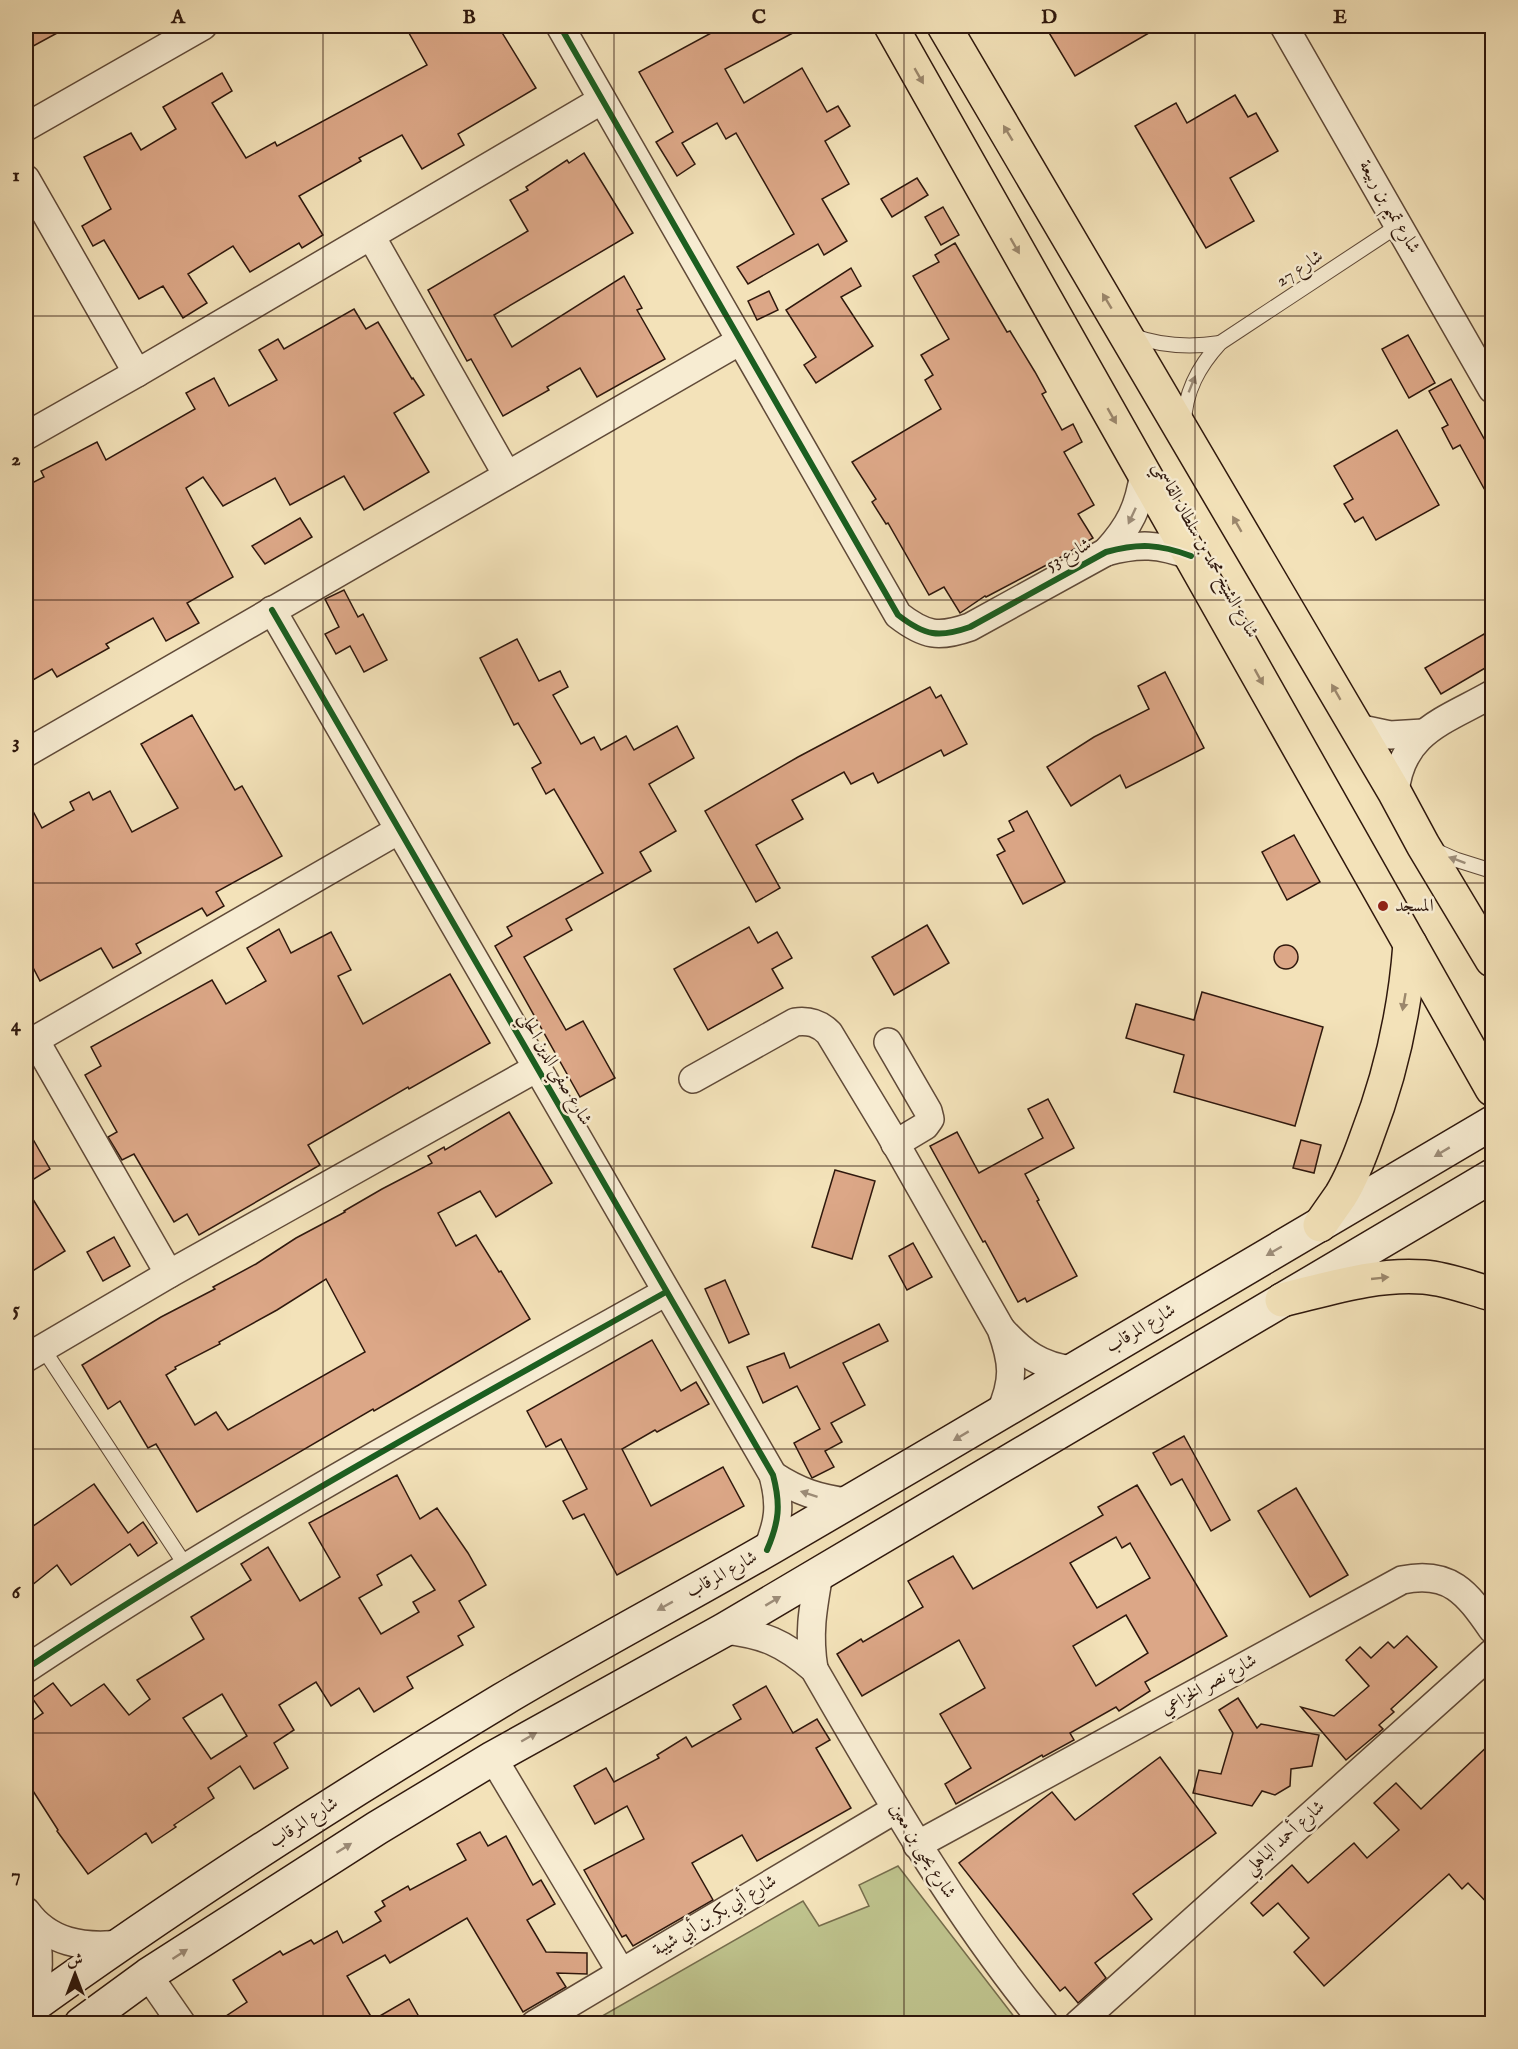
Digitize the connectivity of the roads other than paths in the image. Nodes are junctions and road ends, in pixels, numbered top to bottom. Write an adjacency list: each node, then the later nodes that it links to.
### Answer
1 (203, 26): 7 (street)
2 (560, 26): 6 (street, شارع 53)
3 (891, 26): 18 (main road, شارع الشيخ محمد بن سلطان القاسمي, one-way to 18)
4 (945, 26): 11 (main road, one-way to 4)
5 (1284, 26): 9 (street, شارع تميم بن ربيعة)
6 (602, 100): 10 (street); 12 (street, شارع 53)
7 (26, 128)
8 (26, 179): 14 (street)
9 (1399, 225): 13 (lane, شارع 27); 15 (street, شارع تميم بن ربيعة)
10 (371, 236): 14 (street); 19 (street)
11 (1125, 332): 13 (lane, شارع 27); 16 (main road)
12 (740, 341): 19 (street); 20 (street, شارع 53)
13 (1220, 343): 16 (lane, شارع 27, one-way to 13)
14 (137, 373): 17 (street)
15 (1492, 389)
16 (1184, 433): 24 (main road, one-way to 16)
17 (26, 436)
18 (1144, 472): 20 (street, شارع 53, one-way to 20); 21 (main road, شارع الشيخ محمد بن سلطان القاسمي)
19 (507, 475): 22 (street)
20 (1106, 552): 21 (street, شارع 53)
21 (1191, 556): 33 (main road, شارع الشيخ محمد بن سلطان القاسمي, one-way to 33)
22 (272, 610): 26 (street); 28 (street, شارع صفي الدين الحلي)
23 (1492, 694): 25 (street)
24 (1357, 728): 25 (street); 27 (main road)
25 (1423, 733): 27 (street)
26 (26, 753)
27 (1395, 793): 29 (main road)
28 (399, 830): 35 (street); 37 (street, شارع صفي الدين الحلي)
29 (1423, 845): 30 (lane, one-way to 29); 31 (main road)
30 (1492, 871)
31 (1461, 907): 32 (main road); 34 (main road)
32 (1492, 932)
33 (1410, 944): 39 (main road, شارع الشيخ محمد بن سلطان القاسمي); 43 (main road, one-way to 43)
34 (1492, 960)
35 (30, 1042): 44 (street)
36 (888, 1042): 41 (street)
37 (537, 1068): 44 (street); 45 (street, شارع صفي الدين الحلي)
38 (693, 1079): 41 (street)
39 (1492, 1089)
40 (1492, 1123): 43 (main road, شارع المرقاب, one-way to 43)
41 (895, 1144): 48 (street)
42 (1492, 1176): 47 (main road)
43 (1320, 1225): 50 (main road, شارع المرقاب, one-way to 50)
44 (169, 1274): 49 (street)
45 (666, 1292): 52 (street, شارع صفي الدين الحلي); 55 (street)
46 (1492, 1294): 47 (main road, one-way to 46)
47 (1282, 1300): 56 (main road)
48 (1001, 1329): 50 (street); 51 (street)
49 (34, 1352): 55 (lane)
50 (1072, 1370): 51 (main road, شارع المرقاب)
51 (1000, 1413): 53 (main road, شارع المرقاب, one-way to 53)
52 (773, 1475): 53 (street, شارع صفي الدين الحلي, one-way to 52); 54 (street, شارع صفي الدين الحلي)
53 (848, 1502): 54 (main road, شارع المرقاب)
54 (767, 1550): 66 (main road, شارع المرقاب, one-way to 66)
55 (186, 1566): 61 (street)
56 (819, 1574): 58 (main road, one-way to 56); 60 (street, شارع يحيى بن معين)
57 (1492, 1629): 64 (street, شارع نصر الخزاعي)
58 (724, 1630): 60 (street, شارع يحيى بن معين); 62 (main road, one-way to 58)
59 (1492, 1653): 74 (street, شارع أحمد الباهلي)
60 (814, 1668): 63 (street, شارع يحيى بن معين)
61 (26, 1669)
62 (493, 1758): 67 (street); 68 (main road, one-way to 62)
63 (896, 1809): 64 (street, شارع يحيى بن معين); 67 (street, شارع أبي بكر بن أبي شيبة)
64 (917, 1845): 73 (street, شارع يحيى بن معين)
65 (30, 1917): 66 (street); 69 (street)
66 (121, 1944): 69 (main road, شارع المرقاب)
67 (621, 1972): 72 (street, شارع أبي بكر بن أبي شيبة)
68 (148, 1975): 70 (main road); 71 (street)
69 (29, 2009)
70 (81, 2024)
71 (182, 2024)
72 (535, 2024)
73 (1045, 2024)
74 (1078, 2024)

